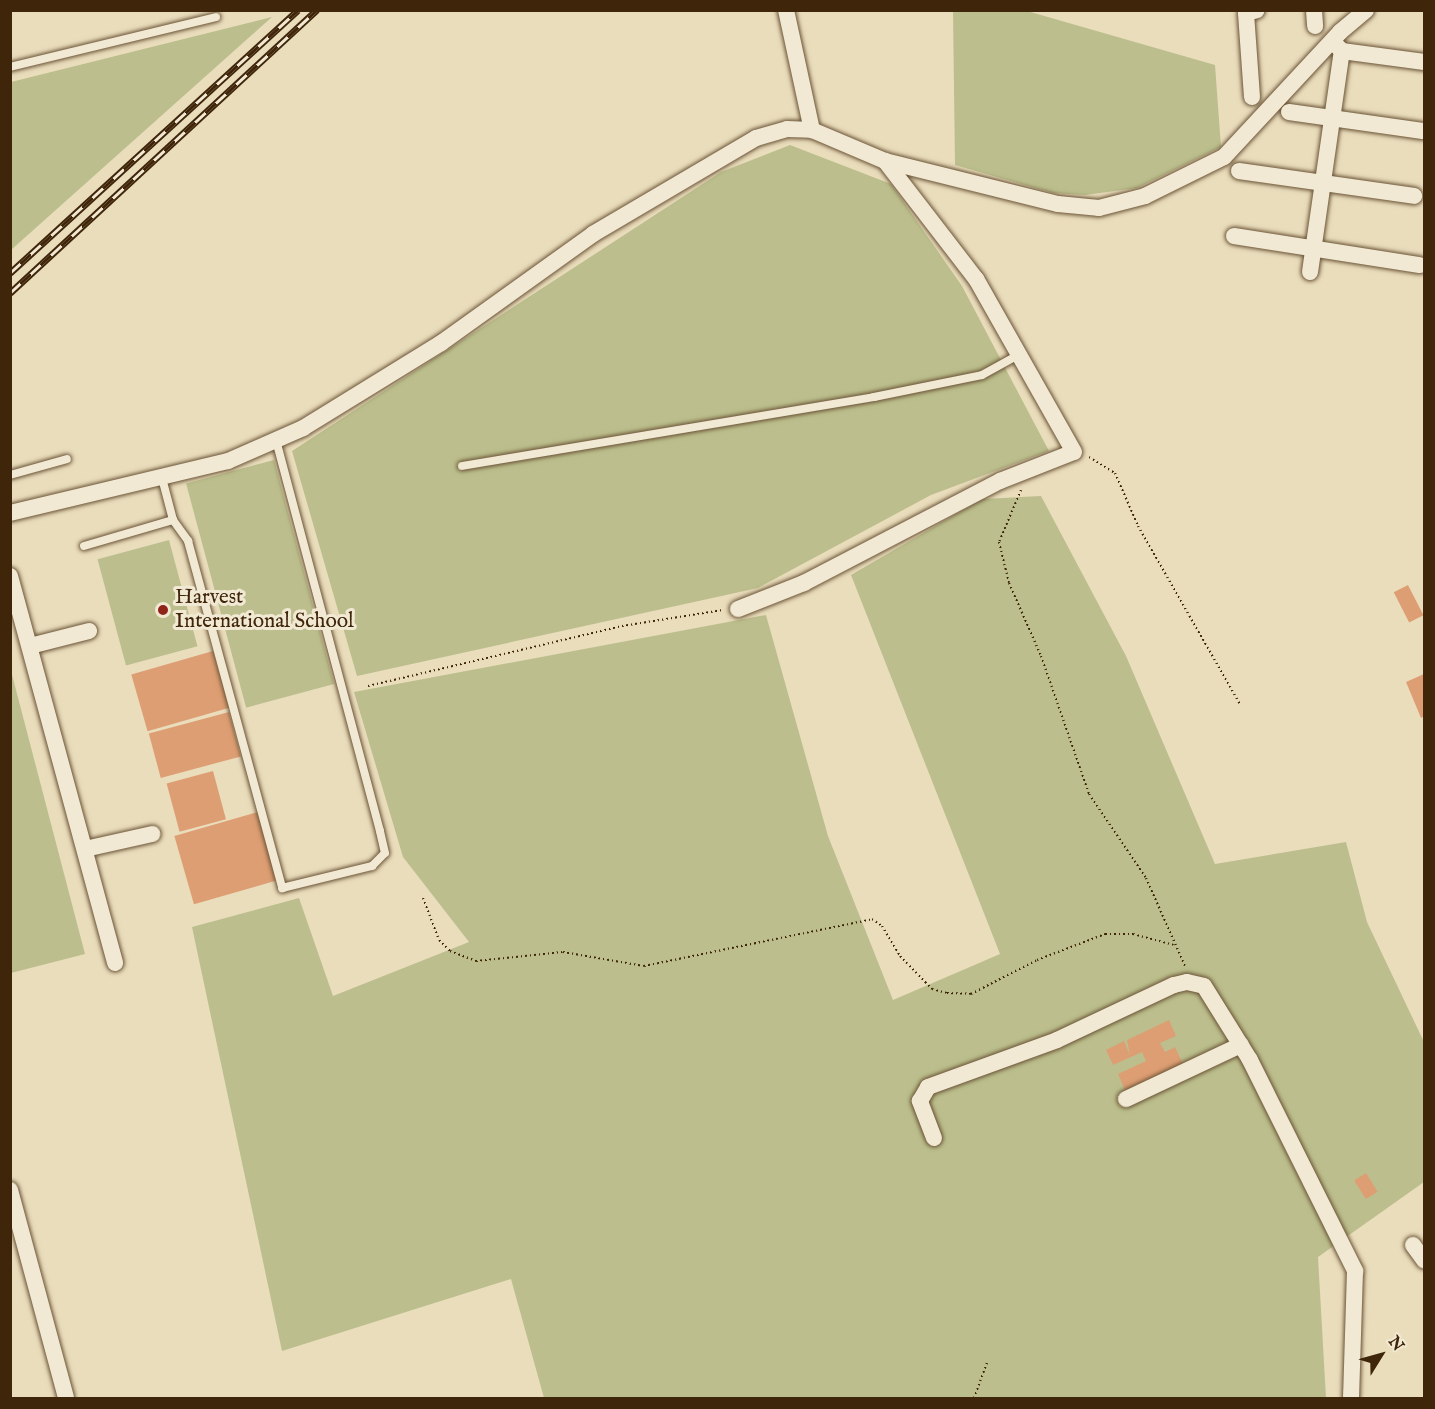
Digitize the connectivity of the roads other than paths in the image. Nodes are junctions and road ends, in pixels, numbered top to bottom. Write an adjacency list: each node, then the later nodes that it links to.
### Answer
1 (786, 10): 11 (street)
2 (1257, 10): 8 (street)
3 (1359, 13): 5 (street)
4 (216, 17): 7 (lane)
5 (1337, 46): 6 (street); 10 (street); 13 (street)
6 (1425, 62)
7 (10, 67)
8 (1252, 97)
9 (1289, 112): 10 (street)
10 (1332, 118): 12 (street); 15 (street)
11 (812, 130): 13 (street); 22 (street)
12 (1423, 131)
13 (885, 161): 21 (street)
14 (1239, 171): 15 (street)
15 (1323, 183): 16 (street); 18 (street)
16 (1414, 196)
17 (1233, 236): 18 (street)
18 (1313, 249): 19 (street); 20 (street)
19 (1420, 265)
20 (1310, 272)
21 (1020, 354): 24 (lane); 31 (street)
22 (276, 440): 26 (street); 28 (lane)
23 (67, 459): 25 (lane)
24 (462, 466)
25 (10, 475)
26 (162, 478): 27 (street); 28 (lane)
27 (10, 513)
28 (173, 520): 29 (lane)
29 (84, 546)
30 (10, 576): 33 (street)
31 (738, 609)
32 (89, 631): 33 (street)
33 (30, 646): 35 (street)
34 (152, 834): 35 (street)
35 (85, 849): 36 (street)
36 (115, 963)
37 (1241, 1045): 38 (street); 39 (street); 44 (street)
38 (1126, 1099)
39 (934, 1138)
40 (10, 1190): 43 (street)
41 (1413, 1245): 42 (street)
42 (1425, 1260)
43 (66, 1398)
44 (1351, 1398)

